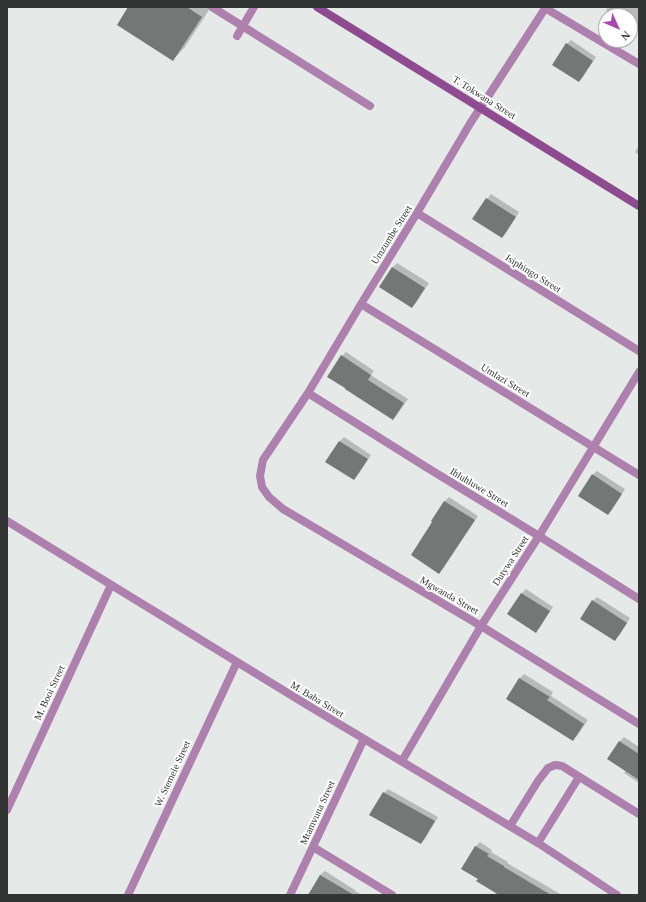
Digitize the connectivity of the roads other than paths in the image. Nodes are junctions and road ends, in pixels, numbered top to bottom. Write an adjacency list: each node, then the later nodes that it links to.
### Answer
1 (212, 7): 5 (street)
2 (254, 7): 5 (street)
3 (317, 7): 9 (street, T. Tokwana Street)
4 (546, 7): 7 (street); 9 (street, Umzumbe Street)
5 (242, 26): 6 (street); 8 (street)
6 (236, 36)
7 (639, 64)
8 (370, 106)
9 (480, 107): 10 (street, T. Tokwana Street); 11 (street, Umzumbe Street)
10 (639, 206)
11 (417, 213): 12 (street, Umzumbe Street); 13 (street, Isiphingo Street)
12 (361, 304): 15 (street, Umzumbe Street); 16 (street, Umlazi Street)
13 (639, 351)
14 (639, 372): 16 (street, Dutywa Street)
15 (308, 393): 18 (street, Umzumbe Street); 20 (street, Ihluhluwe Street)
16 (594, 446): 17 (street, Umlazi Street); 20 (street, Dutywa Street)
17 (639, 475)
18 (260, 476): 23 (street, Mgwanda Street)
19 (7, 521): 21 (street, M. Baba Street)
20 (539, 536): 22 (street, Ihluhluwe Street); 23 (street, Dutywa Street)
21 (111, 584): 24 (street, M. Baba Street); 29 (street, M. Booi Street)
22 (639, 599)
23 (481, 626): 25 (street, Mgwanda Street); 27 (street, Dutywa Street)
24 (237, 662): 26 (street, M. Baba Street); 34 (street, W. Stemele Street)
25 (639, 724)
26 (364, 739): 27 (street, M. Baba Street); 33 (street, Mtamvuna Street)
27 (402, 761): 31 (street, M. Baba Street)
28 (579, 777): 30 (street); 31 (street); 32 (street)
29 (7, 810)
30 (639, 814)
31 (510, 826): 32 (street, M. Baba Street)
32 (538, 843): 37 (street, M. Baba Street)
33 (313, 846): 35 (street, Mtamvuna Street); 36 (street)
34 (128, 895)
35 (290, 895)
36 (392, 895)
37 (617, 895)

